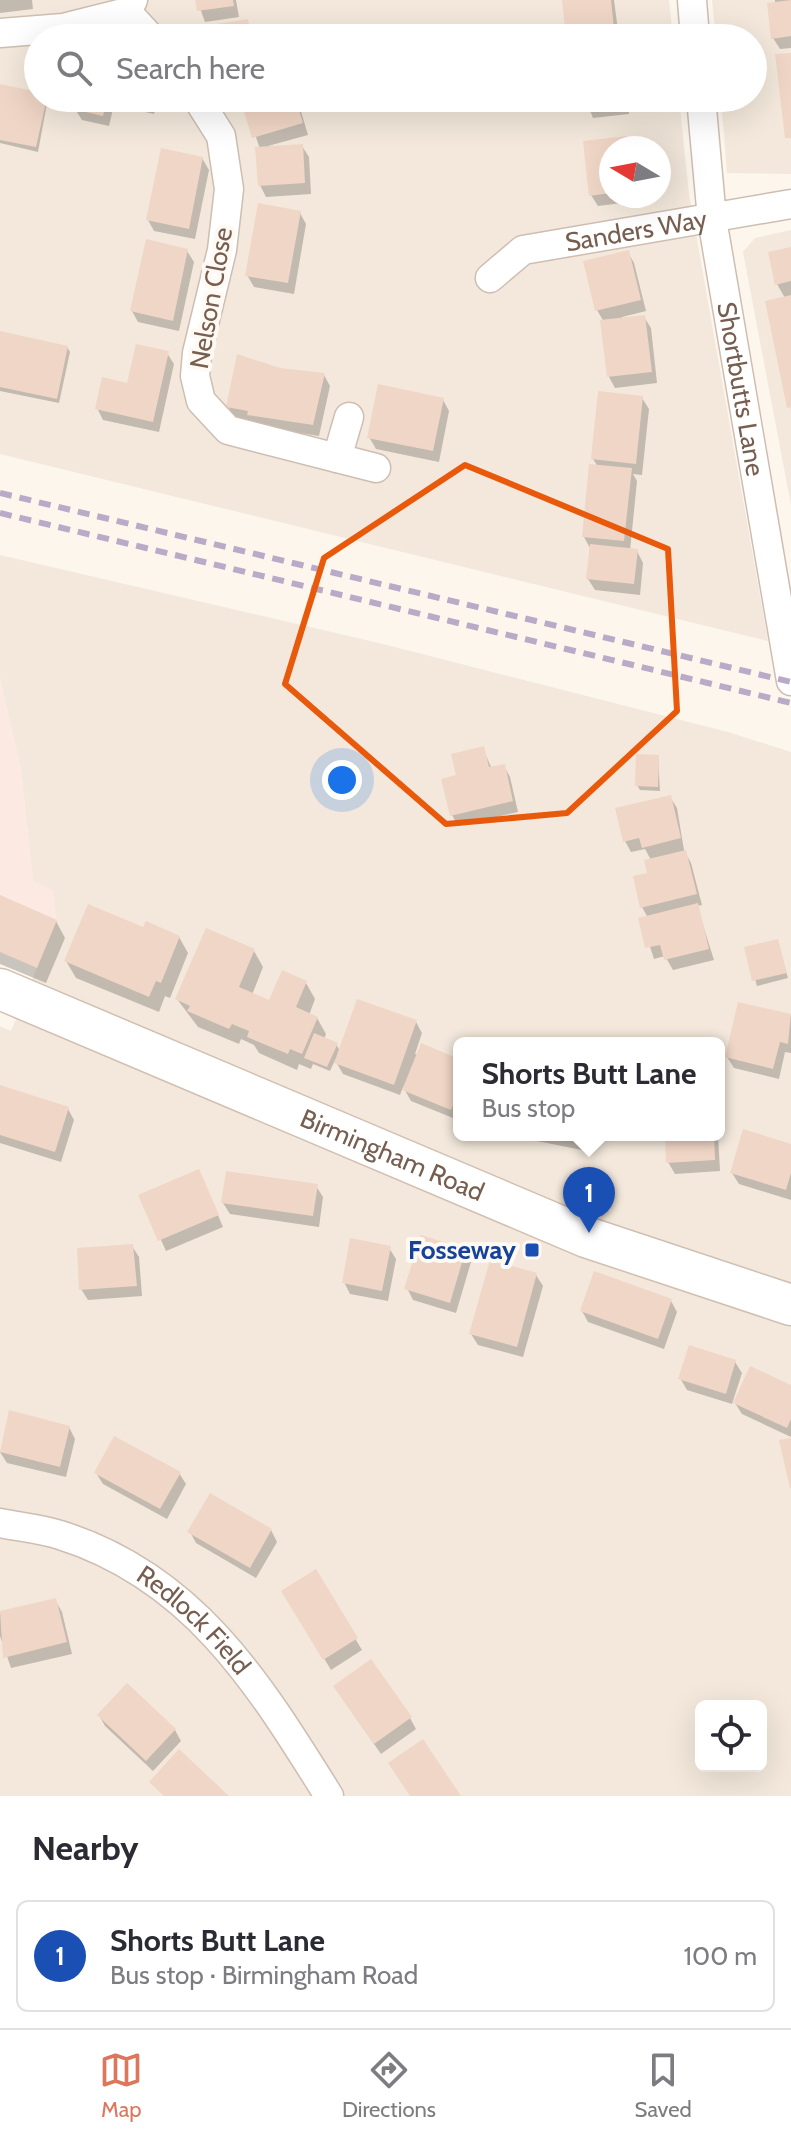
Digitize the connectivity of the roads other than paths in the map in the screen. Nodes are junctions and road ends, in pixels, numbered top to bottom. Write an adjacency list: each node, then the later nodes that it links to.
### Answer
1 (692, 0): 5 (street)
2 (130, 6): 3 (street); 4 (street)
3 (75, 24)
4 (142, 24)
5 (694, 24)
6 (24, 31): 7 (street)
7 (0, 33)
8 (206, 112): 14 (street, Nelson Close)
9 (702, 112): 11 (street, Shortbutts Lane)
10 (791, 204): 11 (street, Sanders Way)
11 (712, 219): 12 (street, Sanders Way); 16 (street, Shortbutts Lane)
12 (490, 278)
13 (349, 417): 14 (street)
14 (337, 458): 15 (street, Nelson Close)
15 (376, 468)
16 (791, 681)
17 (0, 989): 18 (street, Birmingham Road)
18 (791, 1305)
19 (0, 1523): 20 (street, Redlock Field)
20 (329, 1796)

